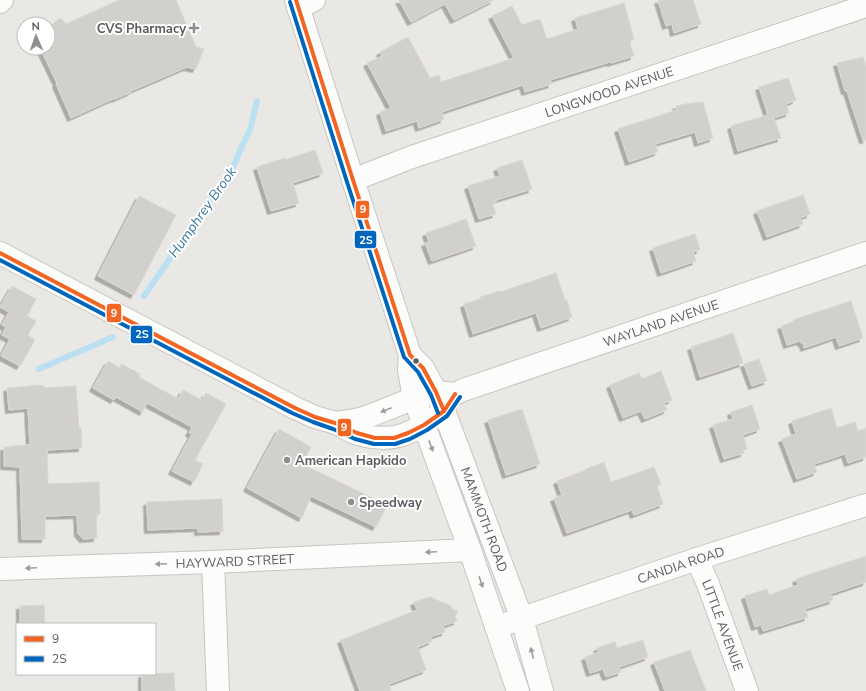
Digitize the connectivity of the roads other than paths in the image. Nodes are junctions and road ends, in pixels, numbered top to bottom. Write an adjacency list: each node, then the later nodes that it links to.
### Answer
1 (303, 3): 3 (main road, MAMMOTH ROAD)
2 (866, 6): 3 (main road, LONGWOOD AVENUE)
3 (353, 180): 6 (main road, MAMMOTH ROAD)
4 (0, 253): 9 (main road)
5 (866, 253): 8 (main road, WAYLAND AVENUE)
6 (410, 355): 7 (main road, MAMMOTH ROAD); 8 (main road, MAMMOTH ROAD)
7 (414, 398): 8 (main road); 9 (main road, one-way to 9); 10 (main road, MAMMOTH ROAD)
8 (445, 399): 10 (main road); 16 (main road, MAMMOTH ROAD)
9 (335, 423): 10 (main road)
10 (424, 425): 12 (main road, MAMMOTH ROAD, one-way to 12)
11 (866, 505): 13 (main road, CANDIA ROAD)
12 (470, 550): 14 (main road, HAYWARD STREET, one-way to 14); 17 (main road, MAMMOTH ROAD, one-way to 17)
13 (697, 559): 16 (main road, CANDIA ROAD); 21 (main road, LITTLE AVENUE)
14 (213, 562): 15 (main road, HAYWARD STREET, one-way to 15); 18 (main road)
15 (0, 569)
16 (522, 619): 17 (main road, CANDIA ROAD); 20 (main road, MAMMOTH ROAD, one-way to 16)
17 (496, 627): 19 (main road, MAMMOTH ROAD)
18 (218, 691)
19 (518, 691)
20 (542, 691)
21 (747, 691)

